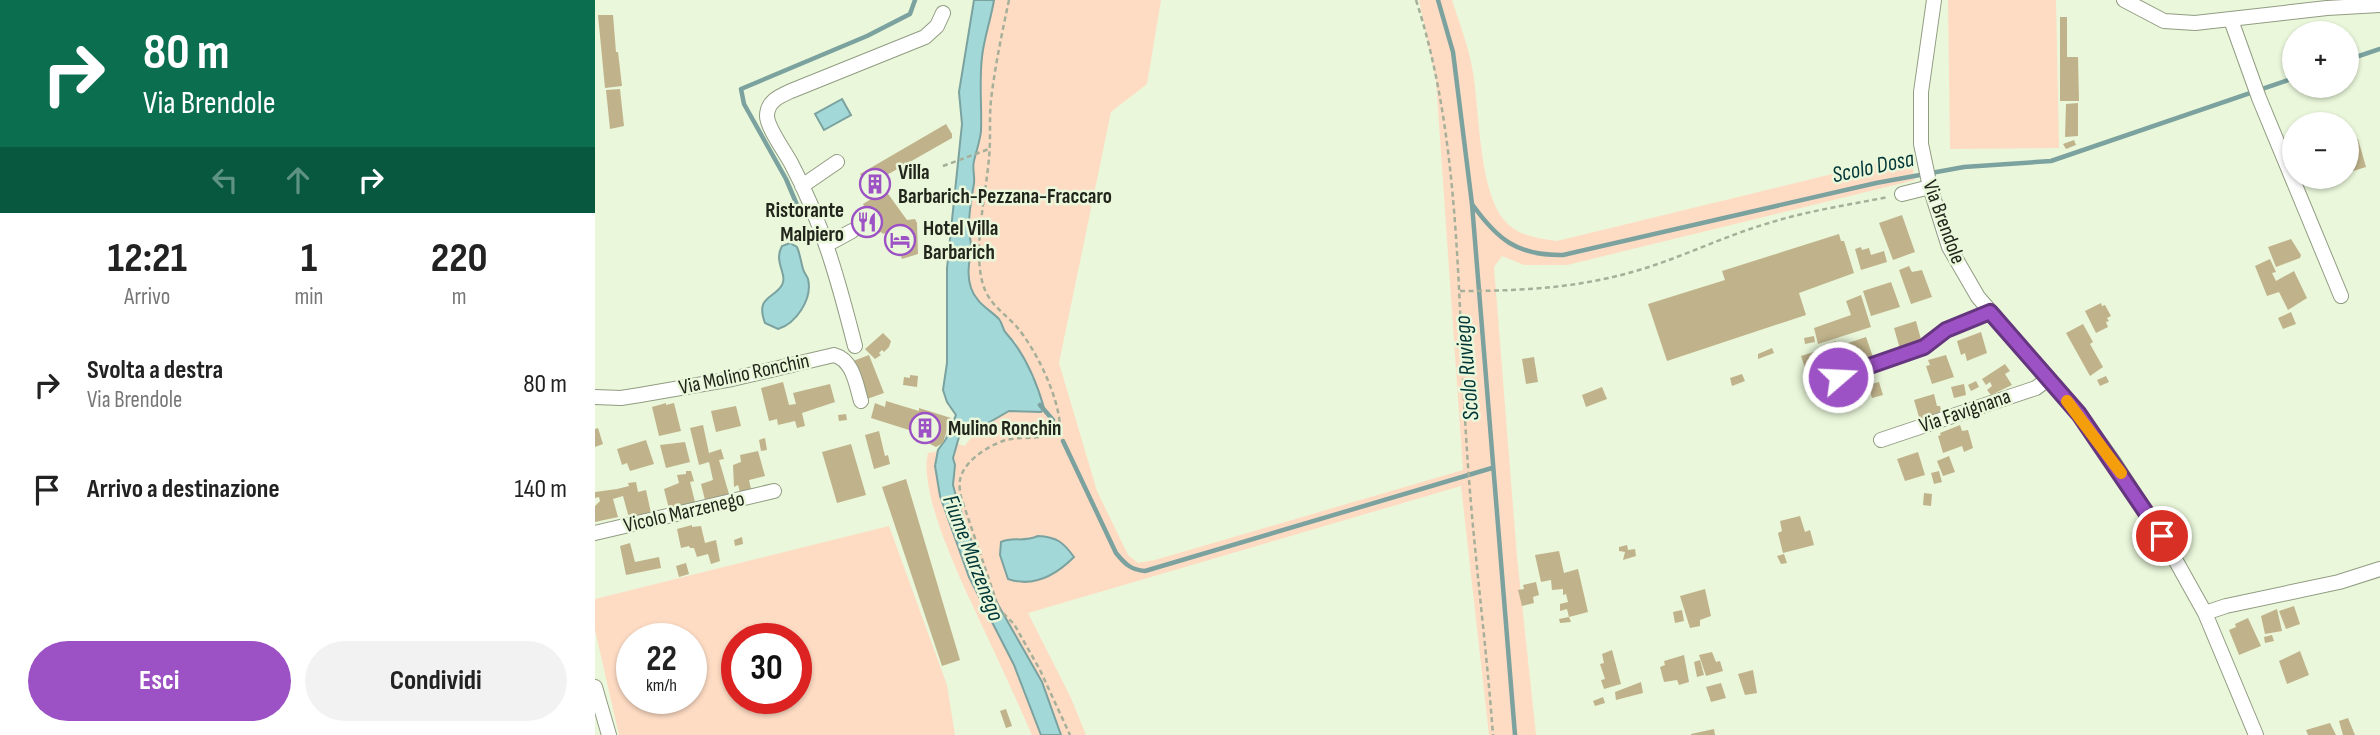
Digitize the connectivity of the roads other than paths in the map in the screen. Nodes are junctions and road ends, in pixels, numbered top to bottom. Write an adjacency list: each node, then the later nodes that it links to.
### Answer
1 (1934, 0): 7 (street, Via Brendole)
2 (2124, 0): 5 (street)
3 (2380, 5): 5 (street)
4 (943, 13): 8 (street)
5 (2231, 20): 12 (street)
6 (837, 162): 8 (street)
7 (1928, 176): 9 (street); 13 (street, Via Brendole)
8 (802, 186): 11 (street)
9 (1902, 194)
10 (852, 231): 11 (street)
11 (828, 244): 14 (street)
12 (2341, 296)
13 (1990, 312): 15 (street); 16 (street, Via Brendole)
14 (855, 346)
15 (1838, 377)
16 (2048, 379): 19 (street, Via Favignana); 23 (street, Via Brendole)
17 (596, 396): 18 (street, Via Molino Ronchin)
18 (861, 401)
19 (1881, 440)
20 (774, 491): 21 (street, Vicolo Marzenego)
21 (595, 533)
22 (2380, 569): 23 (street)
23 (2205, 613): 26 (street, Via Brendole)
24 (595, 687): 25 (street)
25 (609, 735)
26 (2256, 735)

